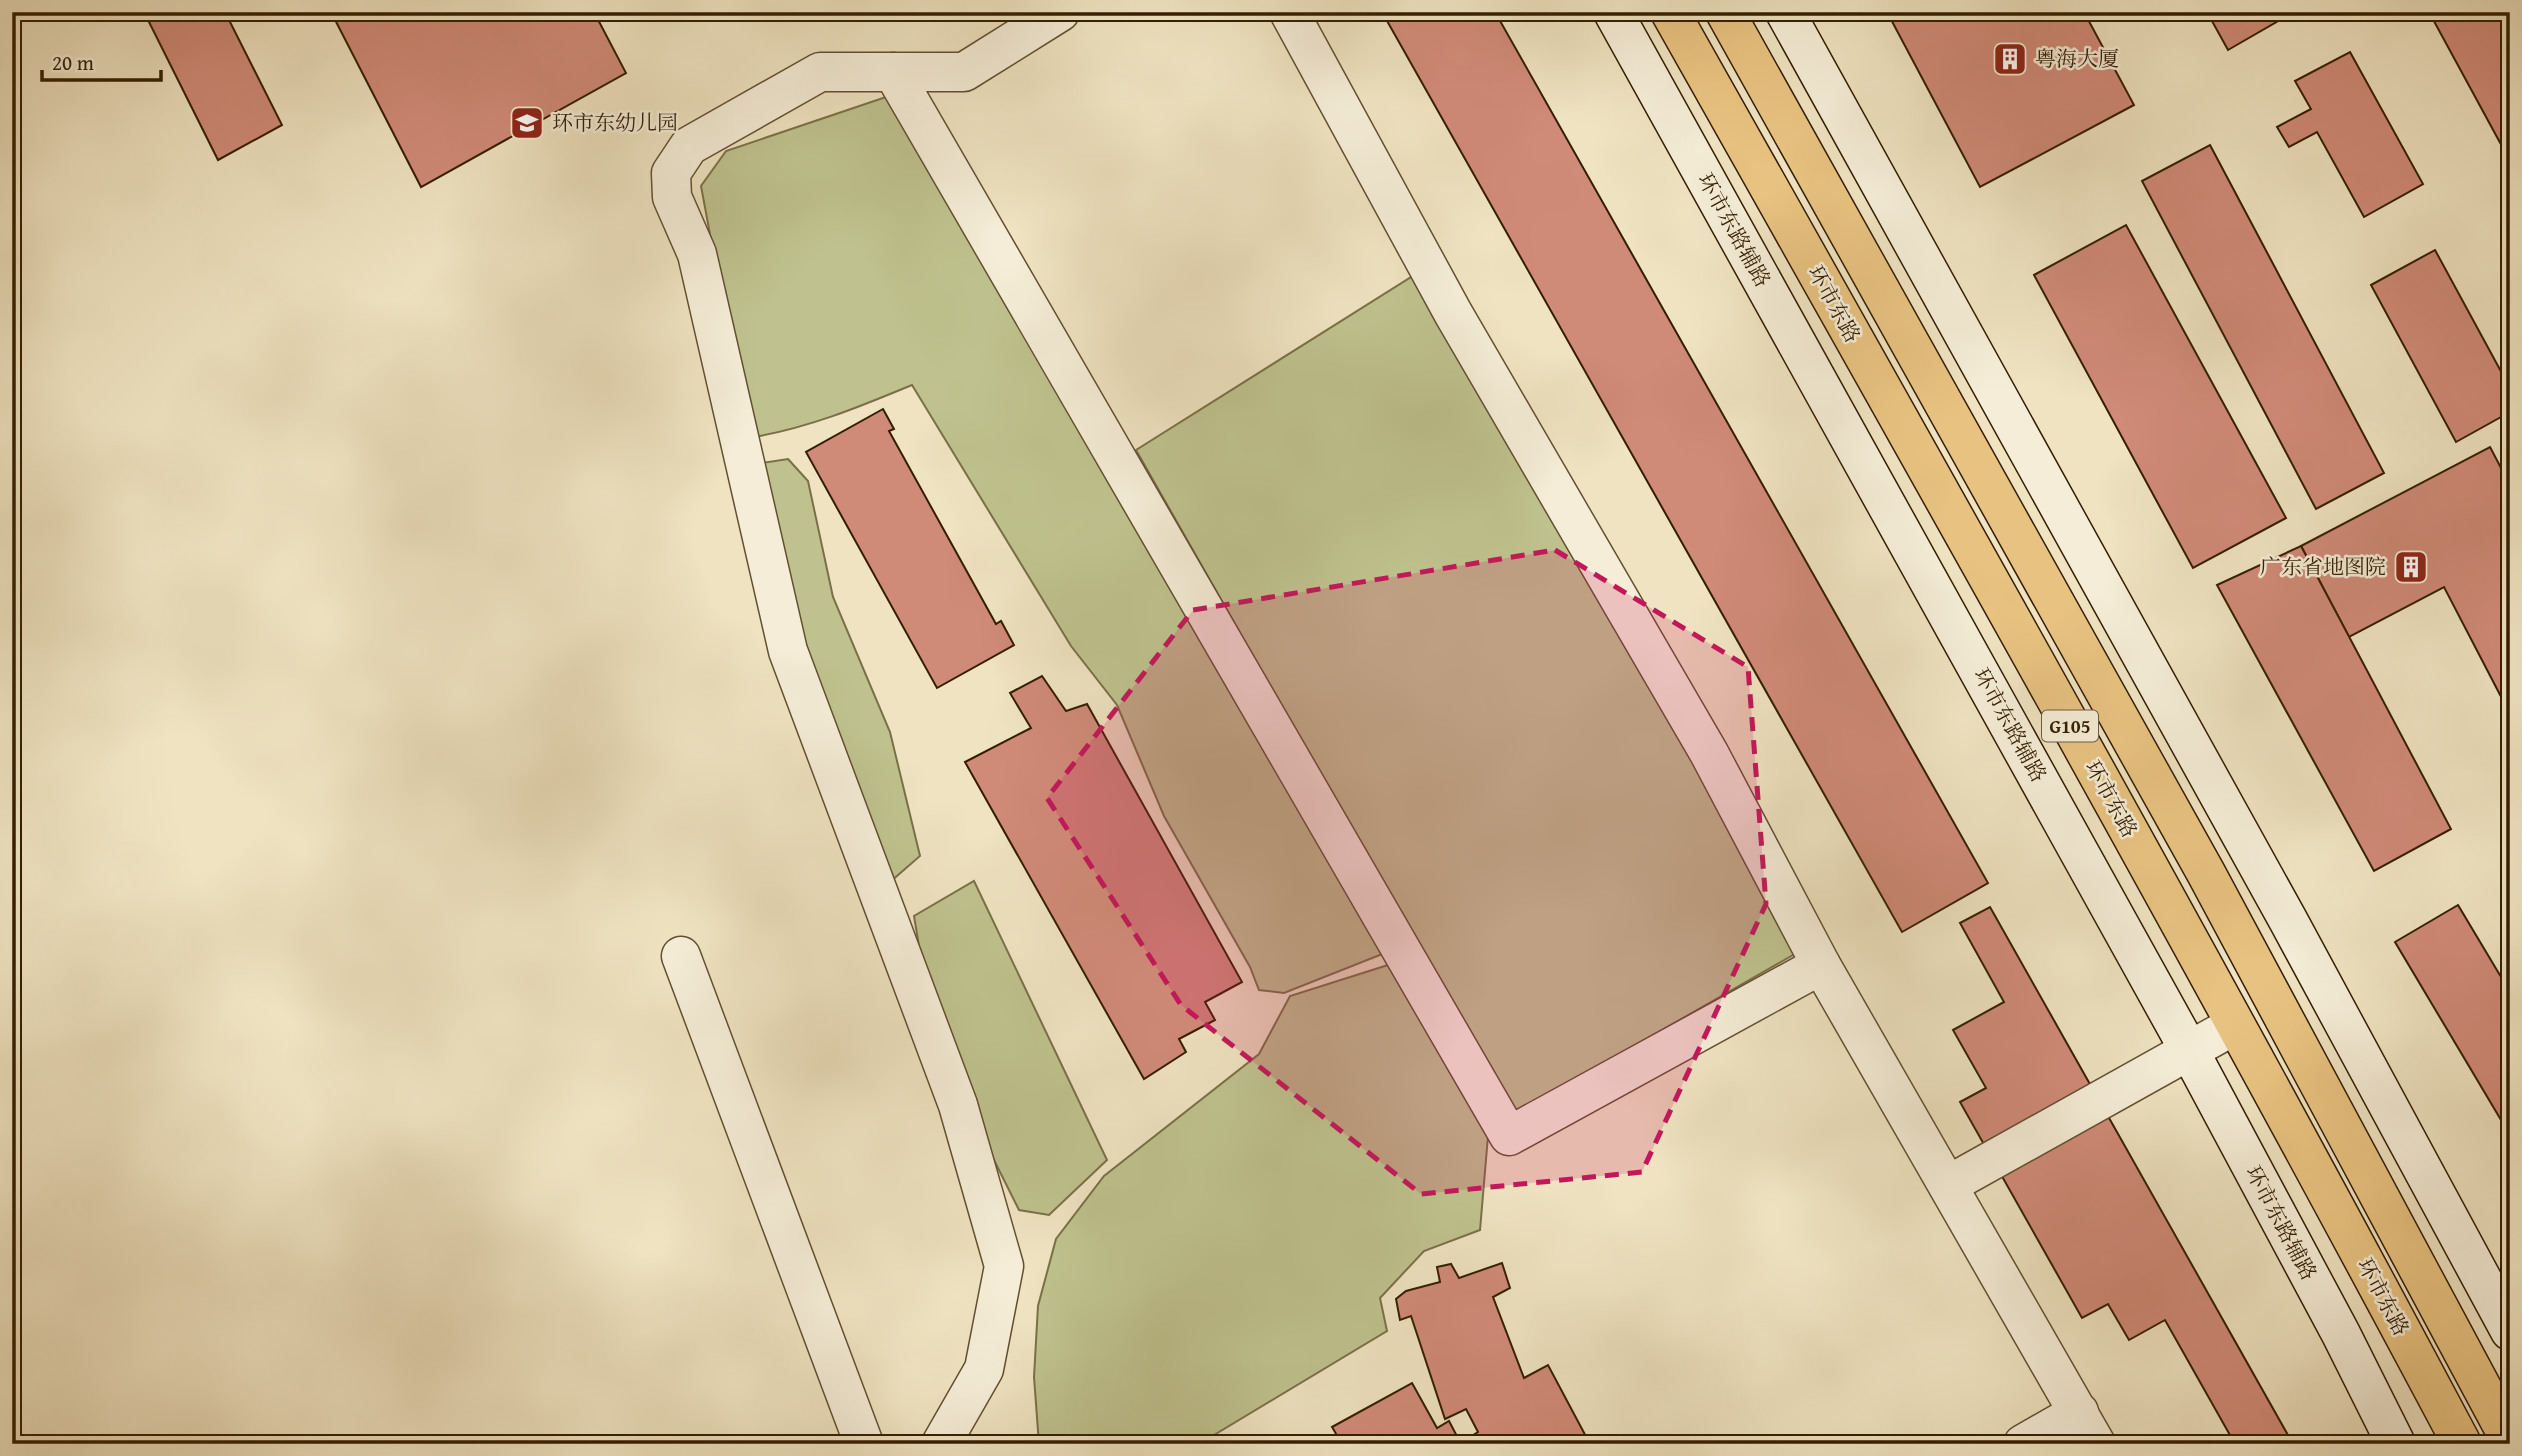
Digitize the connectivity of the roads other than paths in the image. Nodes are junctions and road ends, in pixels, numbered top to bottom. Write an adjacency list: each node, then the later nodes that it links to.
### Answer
1 (1060, 12): 7 (street)
2 (1289, 12): 9 (street)
3 (1613, 12): 11 (street, 环市东路辅路)
4 (1670, 12): 10 (highway, 环市东路 / G105)
5 (1725, 12): 15 (highway, G105)
6 (1785, 12): 13 (street)
7 (893, 72): 9 (street); 17 (street)
8 (681, 956): 16 (street)
9 (1821, 965): 12 (street)
10 (2235, 1025): 11 (street); 20 (highway, 环市东路 / G105)
11 (2189, 1050): 12 (street); 19 (street, 环市东路辅路)
12 (1948, 1185): 14 (street)
13 (2510, 1331)
14 (2087, 1428): 18 (street)
15 (2510, 1440)
16 (864, 1444)
17 (941, 1444)
18 (2023, 1444)
19 (2396, 1444)
20 (2462, 1444)

